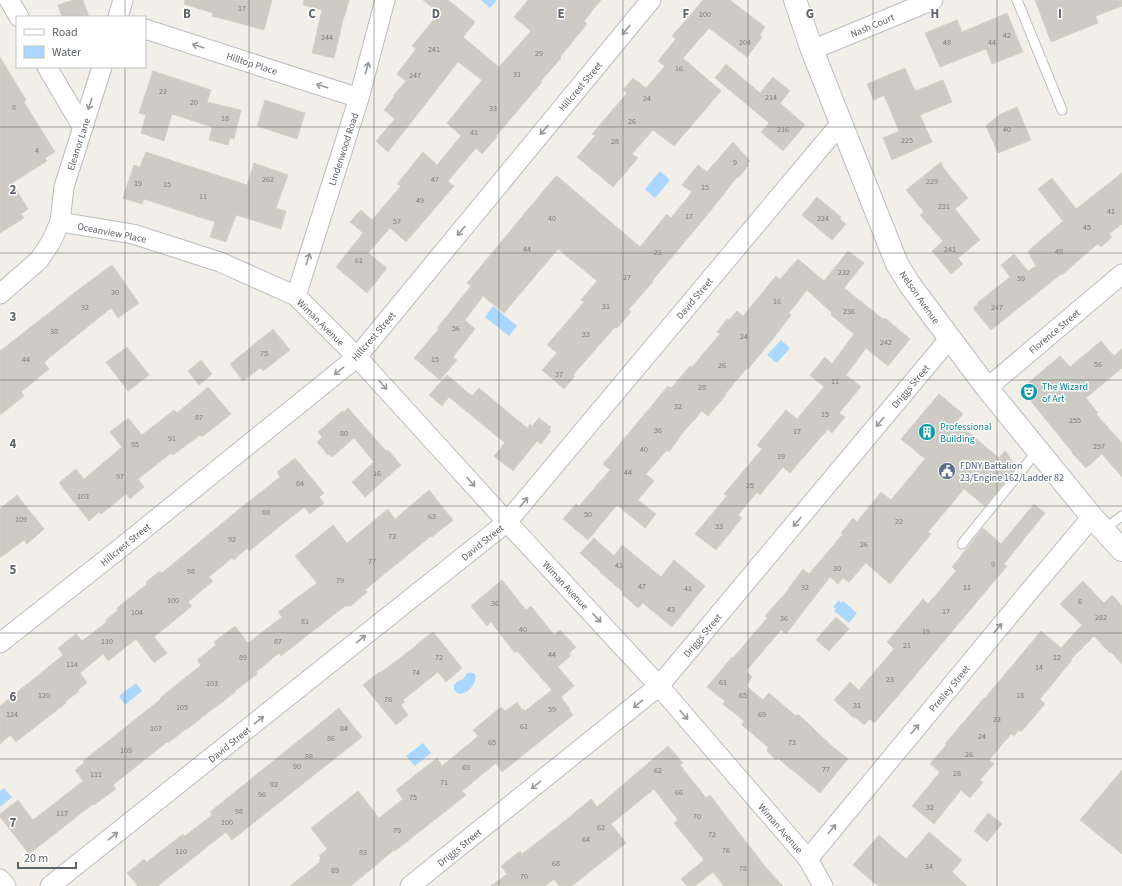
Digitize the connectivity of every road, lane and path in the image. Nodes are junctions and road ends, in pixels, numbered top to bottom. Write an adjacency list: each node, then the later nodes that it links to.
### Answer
1 (9, 0): 8 (street)
2 (123, 0): 9 (street)
3 (385, 0): 14 (street, Lindenwood Road, one-way to 3)
4 (651, 0): 23 (street, Hillcrest Street, one-way to 23)
5 (795, 0): 11 (street, Nelson Avenue)
6 (933, 0): 11 (street, Nash Court)
7 (1017, 0): 15 (lane)
8 (18, 16)
9 (118, 16)
10 (146, 29): 14 (street, Hilltop Place, one-way to 10)
11 (812, 50): 16 (street, Nelson Avenue)
12 (48, 68): 17 (street)
13 (102, 68): 17 (street, Eleanor Lane, one-way to 17)
14 (359, 98): 21 (street, Lindenwood Road, one-way to 14)
15 (1062, 110)
16 (841, 123): 22 (street, Nelson Avenue); 27 (street, David Street, one-way to 16)
17 (83, 128): 18 (street, Eleanor Lane)
18 (60, 222): 20 (street); 21 (street, Oceanview Place)
19 (1122, 274): 24 (street, Florence Street)
20 (0, 294)
21 (296, 296): 23 (street, Wiman Avenue)
22 (950, 338): 24 (street, Nelson Avenue); 32 (street, Driggs Street, one-way to 32)
23 (357, 357): 27 (street, Wiman Avenue, one-way to 27); 31 (street, Hillcrest Street, one-way to 31)
24 (987, 388): 25 (street, Nelson Avenue)
25 (1038, 450): 28 (street, Nelson Avenue); 29 (lane)
26 (1122, 516): 28 (lane)
27 (508, 522): 32 (street, Wiman Avenue, one-way to 32); 36 (street, David Street, one-way to 27)
28 (1098, 524): 30 (street, Nelson Avenue); 33 (street, Presley Street, one-way to 28)
29 (962, 544)
30 (1122, 550)
31 (0, 643)
32 (659, 686): 33 (street, Wiman Avenue, one-way to 33); 37 (street, Driggs Street, one-way to 37)
33 (808, 859): 38 (street, Wiman Avenue)
34 (0, 879): 35 (street)
35 (6, 886)
36 (50, 886)
37 (410, 886)
38 (823, 886)

